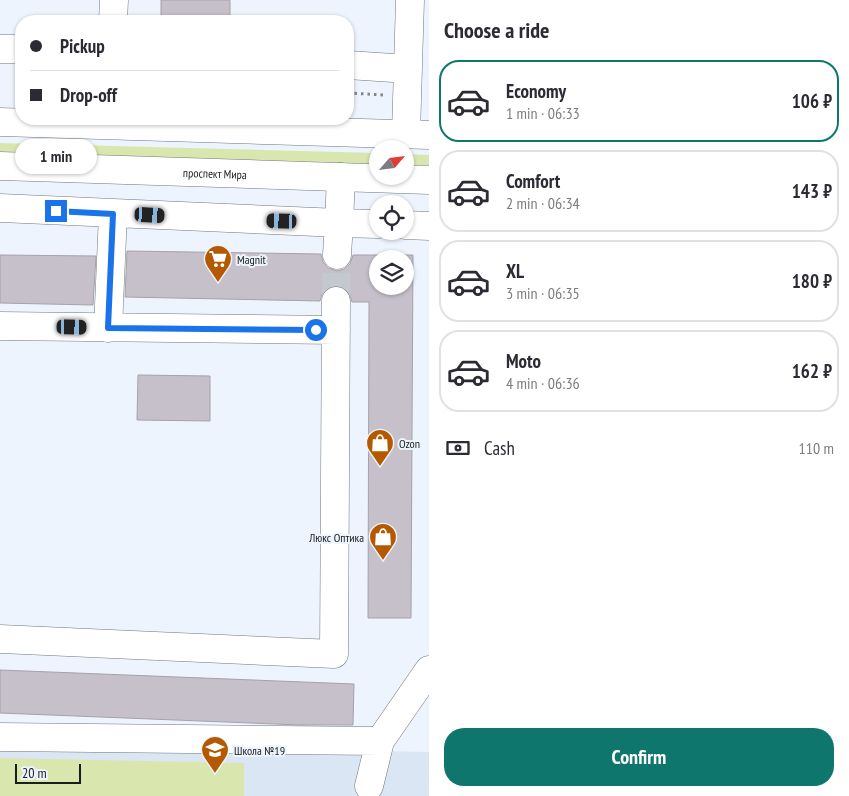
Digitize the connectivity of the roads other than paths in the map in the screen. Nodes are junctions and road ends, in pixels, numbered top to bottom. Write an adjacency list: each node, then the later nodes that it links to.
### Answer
1 (114, 0): 3 (main road)
2 (410, 0): 4 (main road)
3 (113, 15)
4 (419, 29): 8 (main road)
5 (0, 49): 6 (main road)
6 (15, 50)
7 (354, 65): 8 (main road)
8 (408, 68): 12 (main road)
9 (0, 122): 10 (main road)
10 (15, 122)
11 (96, 125): 12 (main road)
12 (418, 135)
13 (0, 166): 14 (main road, проспект Мира)
14 (341, 177): 15 (main road, проспект Мира); 18 (main road)
15 (429, 180)
16 (0, 208): 17 (main road)
17 (113, 214): 18 (main road); 25 (main road)
18 (339, 223): 19 (main road); 22 (main road)
19 (369, 224)
20 (414, 225): 21 (main road)
21 (429, 226)
22 (338, 255)
23 (336, 302): 26 (main road)
24 (0, 326): 25 (main road)
25 (108, 328): 26 (main road)
26 (336, 330): 27 (main road)
27 (0, 638)
28 (429, 670): 30 (main road)
29 (0, 737): 30 (main road)
30 (380, 741): 31 (main road)
31 (369, 786)

